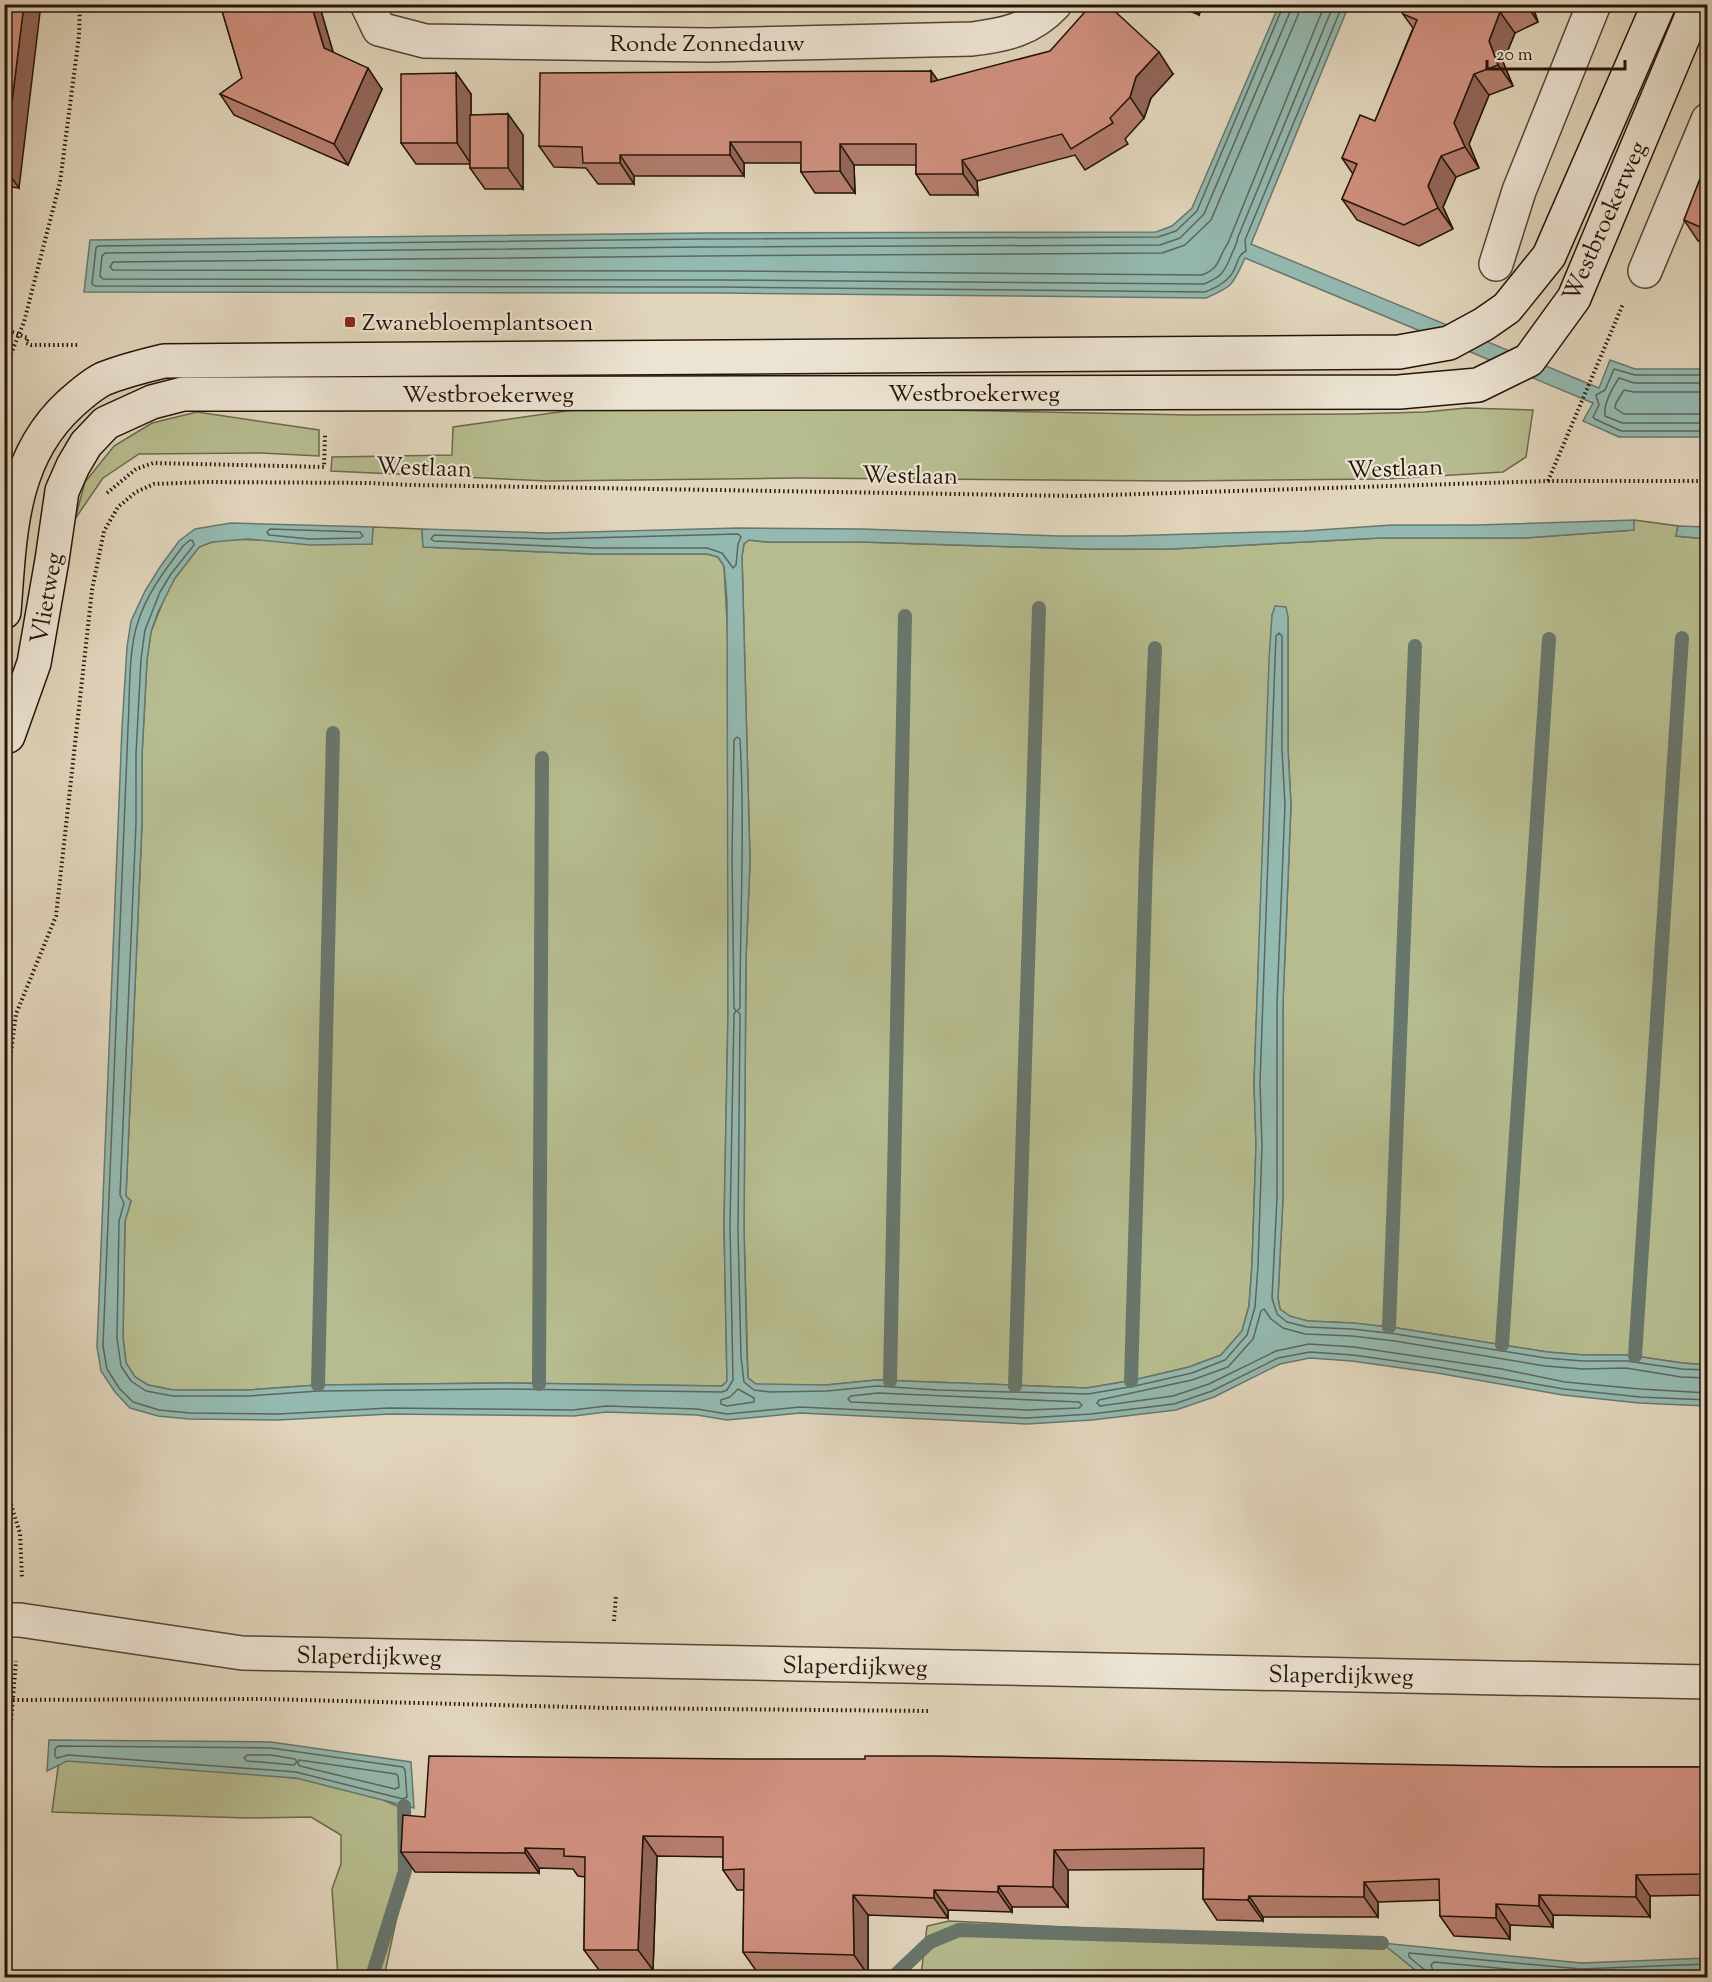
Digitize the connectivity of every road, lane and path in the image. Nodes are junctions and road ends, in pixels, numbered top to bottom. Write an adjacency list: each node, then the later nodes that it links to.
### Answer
1 (80, 4): 10 (path)
2 (367, 4): 3 (main road, Ronde Zonnedauw)
3 (1055, 4)
4 (1594, 4): 8 (main road)
5 (1659, 4): 15 (main road, Westbroekerweg)
6 (1697, 4): 14 (main road, Westbroekerweg)
7 (1707, 120): 9 (main road)
8 (1496, 264)
9 (1645, 271): 12 (path)
10 (4, 371)
11 (335, 435): 16 (path)
12 (1548, 481): 13 (path, Westlaan); 20 (path, Westlaan)
13 (1707, 481)
14 (62, 491): 19 (main road, Vlietweg)
15 (17, 495): 17 (main road, Vlietweg)
16 (101, 498)
17 (4, 612)
18 (4, 679): 19 (main road, Vlietweg)
19 (6, 750)
20 (4, 1106)
21 (4, 1620): 22 (main road, Slaperdijkweg)
22 (1707, 1682)
23 (265, 1699): 25 (path)
24 (4, 1700): 25 (path)
25 (13, 1700): 26 (path)
26 (4, 1805)

